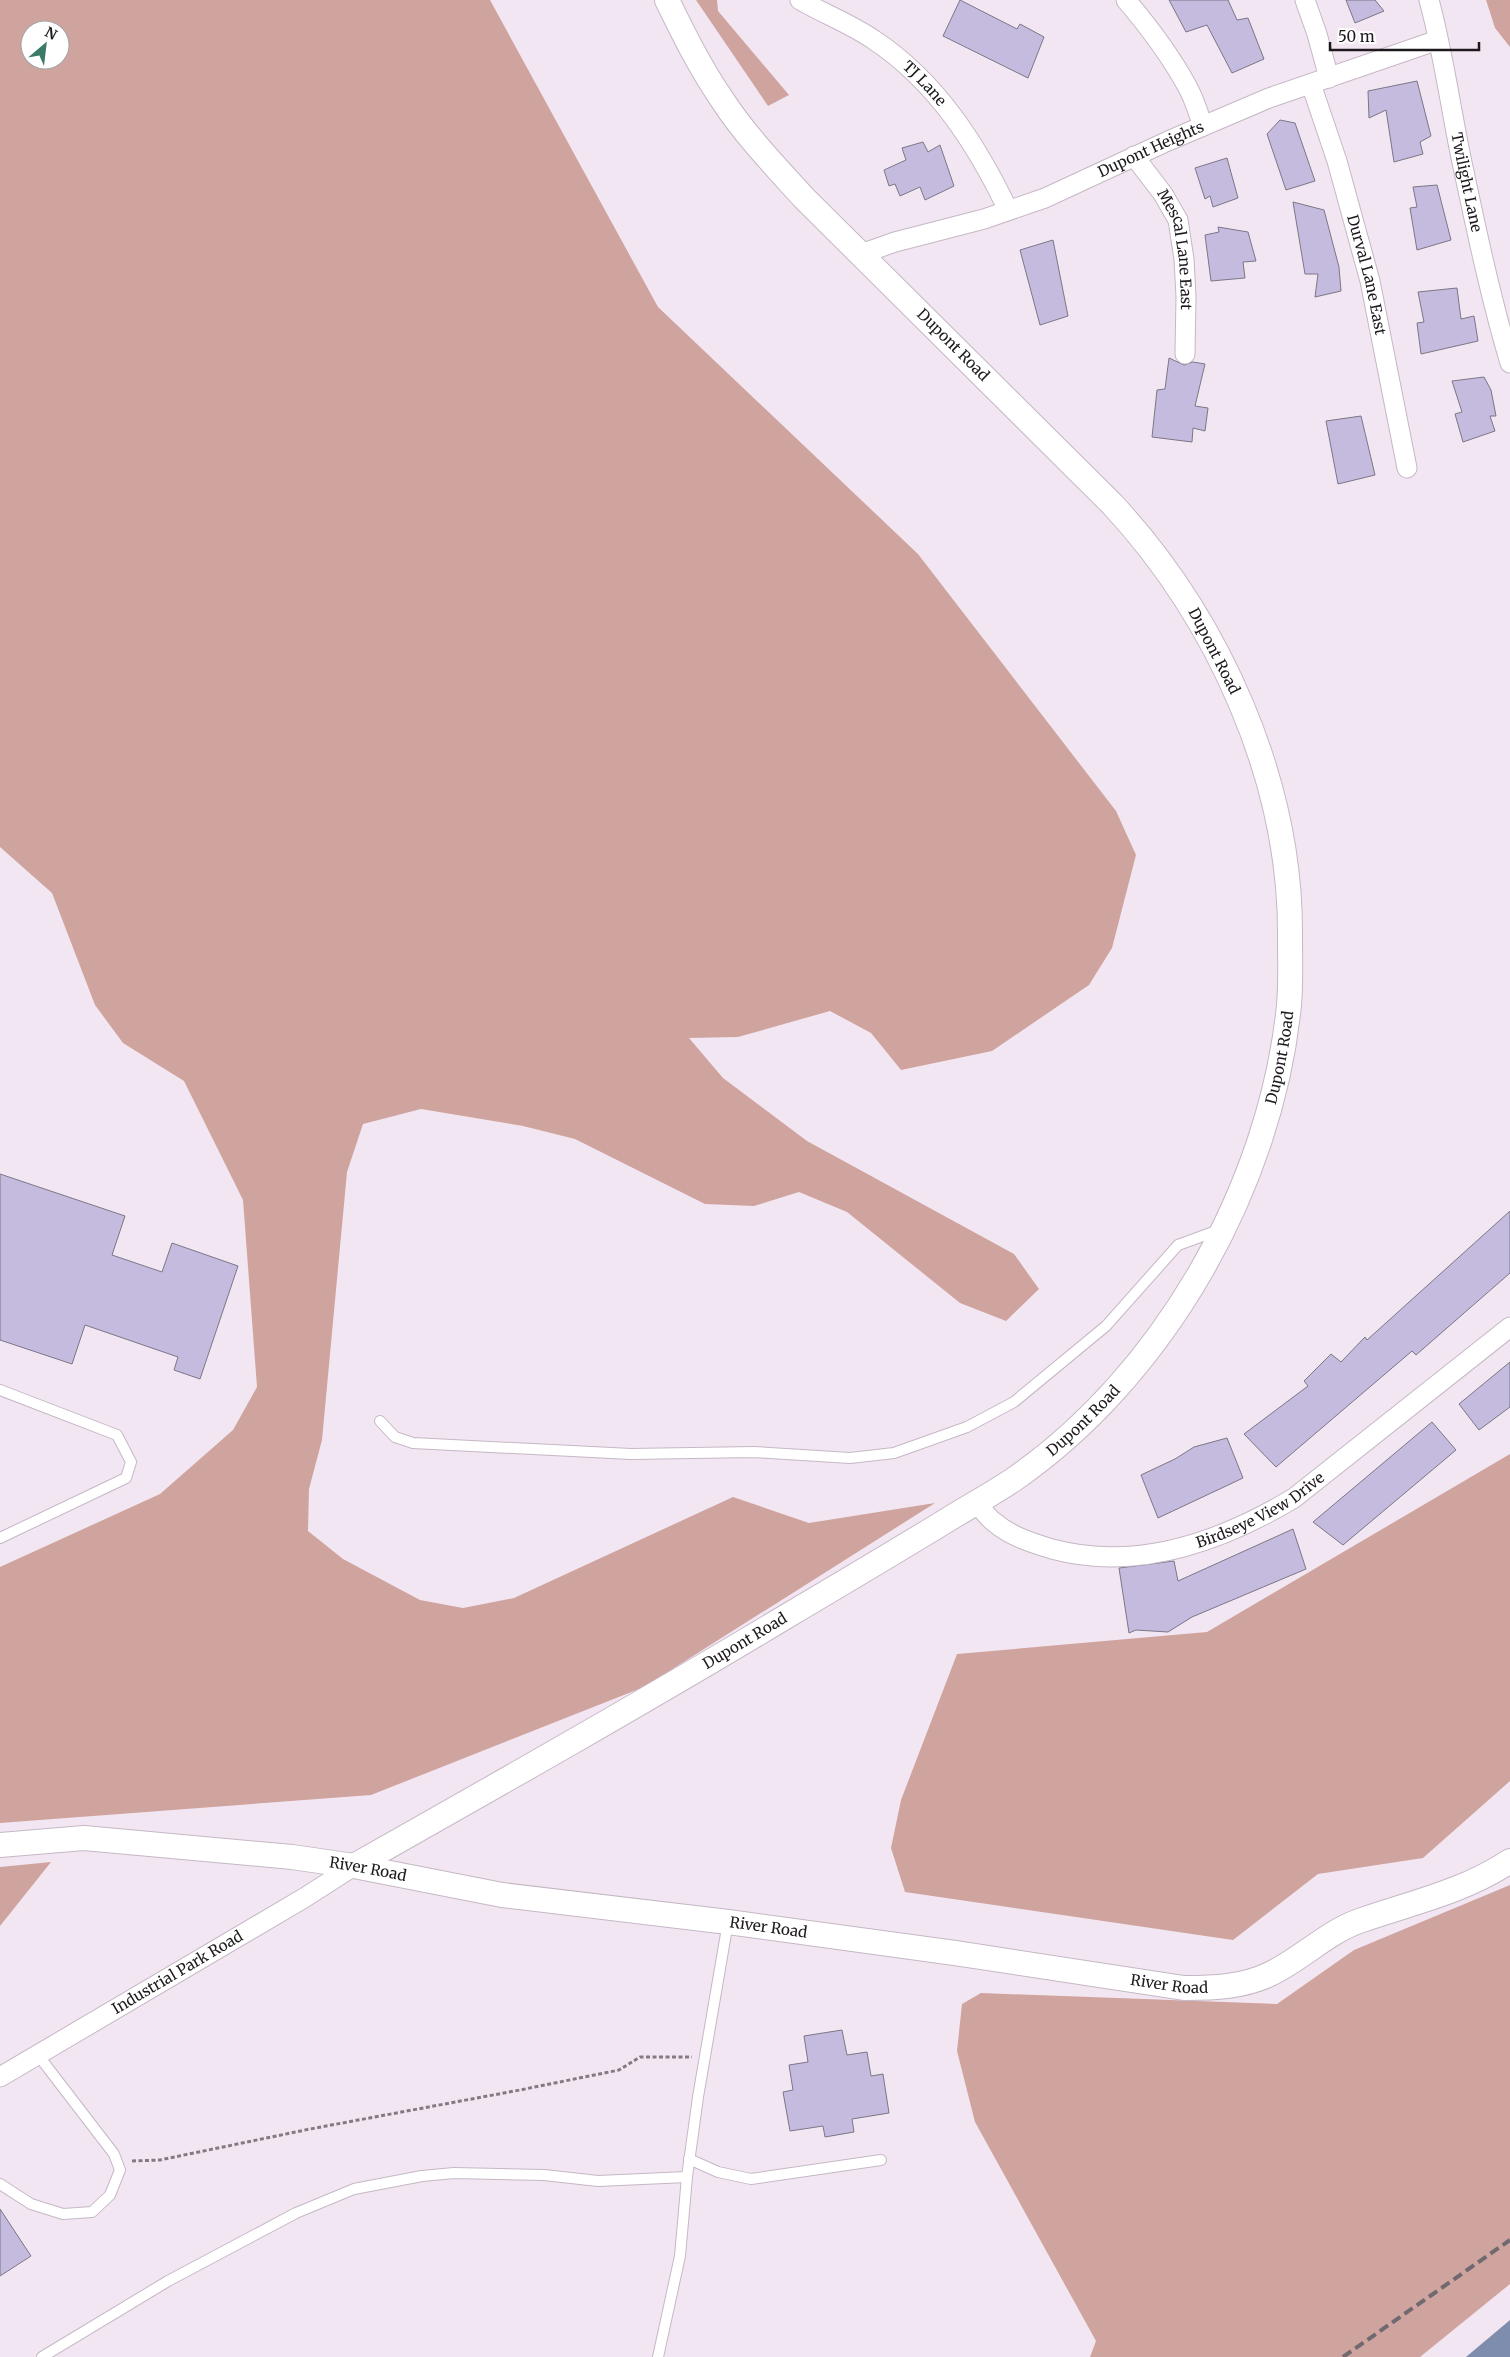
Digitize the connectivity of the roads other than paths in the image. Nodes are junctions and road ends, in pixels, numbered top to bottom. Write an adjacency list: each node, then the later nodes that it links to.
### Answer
1 (667, 0): 12 (street, Dupont Road)
2 (800, 0): 11 (street, TJ Lane)
3 (1126, 0): 9 (street)
4 (1305, 0): 7 (street)
5 (1429, 0): 6 (street, Twilight Lane)
6 (1438, 40): 7 (street, Dupont Heights); 14 (street, Twilight Lane)
7 (1329, 78): 8 (street, Dupont Heights)
8 (1311, 84): 9 (street, Dupont Heights); 15 (street, Durval Lane East)
9 (1203, 126): 10 (street, Dupont Heights)
10 (1134, 156): 11 (street, Dupont Heights); 13 (street, Mescal Lane East)
11 (1008, 210): 12 (street, Dupont Heights)
12 (861, 254): 16 (street, Dupont Road)
13 (1185, 354)
14 (1510, 363)
15 (1407, 468)
16 (1224, 1229): 19 (lane); 20 (street, Dupont Road)
17 (1510, 1327): 20 (street, Birdseye View Drive)
18 (0, 1390): 21 (lane)
19 (380, 1421)
20 (976, 1502): 24 (street, Dupont Road)
21 (0, 1538)
22 (0, 1845): 24 (street, River Road)
23 (1510, 1861): 25 (street, River Road)
24 (354, 1866): 25 (street, River Road); 26 (street, Industrial Park Road)
25 (728, 1922): 28 (lane)
26 (38, 2055): 27 (street, Industrial Park Road); 31 (lane)
27 (0, 2077)
28 (689, 2159): 29 (lane); 30 (lane)
29 (881, 2160)
30 (687, 2178): 32 (lane); 33 (lane)
31 (0, 2184)
32 (42, 2357)
33 (658, 2357)

